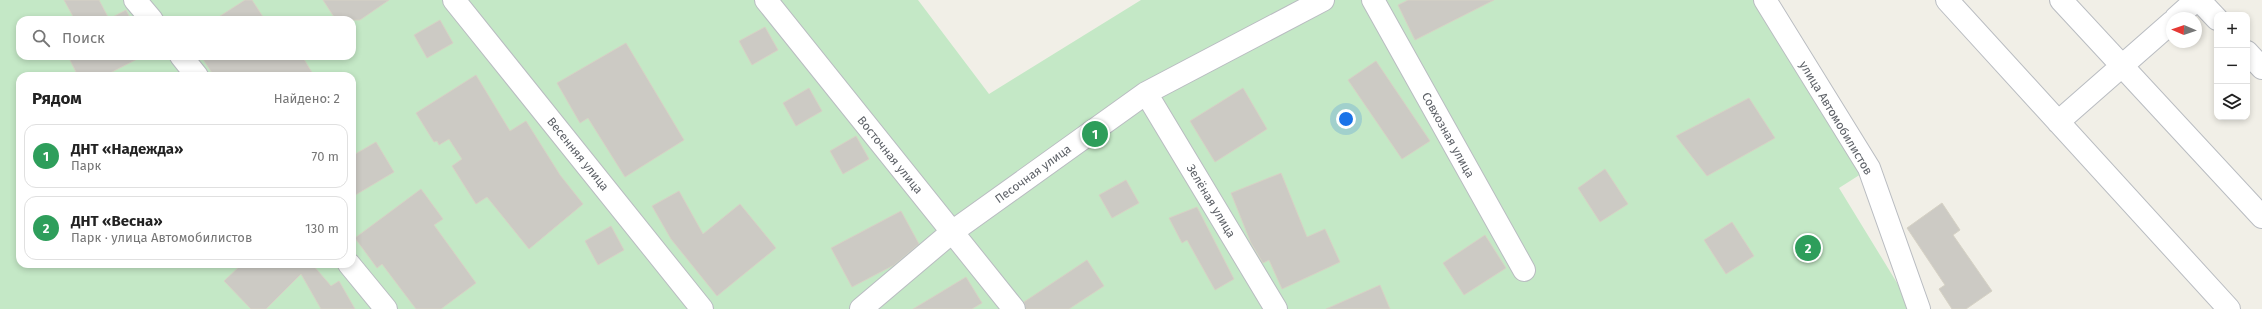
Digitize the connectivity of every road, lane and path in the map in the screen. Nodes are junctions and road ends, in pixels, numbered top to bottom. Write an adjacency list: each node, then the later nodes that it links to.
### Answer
1 (135, 0): 12 (street)
2 (454, 0): 27 (street, Весенняя улица)
3 (766, 0): 23 (street, Восточная улица)
4 (1323, 0): 20 (street, Песочная улица)
5 (1373, 0): 25 (street, Совхозная улица)
6 (1765, 0): 31 (street, улица Автомобилистов)
7 (1947, 0): 21 (street)
8 (2061, 0): 17 (street)
9 (2196, 0): 11 (street)
10 (2199, 0): 13 (street)
11 (2183, 12)
12 (149, 16)
13 (2214, 16)
14 (2166, 28): 17 (street)
15 (2250, 55): 18 (street)
16 (184, 60): 19 (street)
17 (2123, 67): 21 (street); 22 (street)
18 (2262, 68)
19 (194, 72)
20 (1146, 93): 23 (street, Песочная улица); 30 (street, Зелёная улица)
21 (2058, 122): 32 (street)
22 (2262, 217)
23 (952, 232): 28 (street, Песочная улица); 29 (street, Восточная улица)
24 (352, 268): 26 (street)
25 (1524, 270)
26 (386, 309)
27 (702, 309)
28 (861, 309)
29 (1014, 309)
30 (1276, 309)
31 (1919, 309)
32 (2229, 309)

